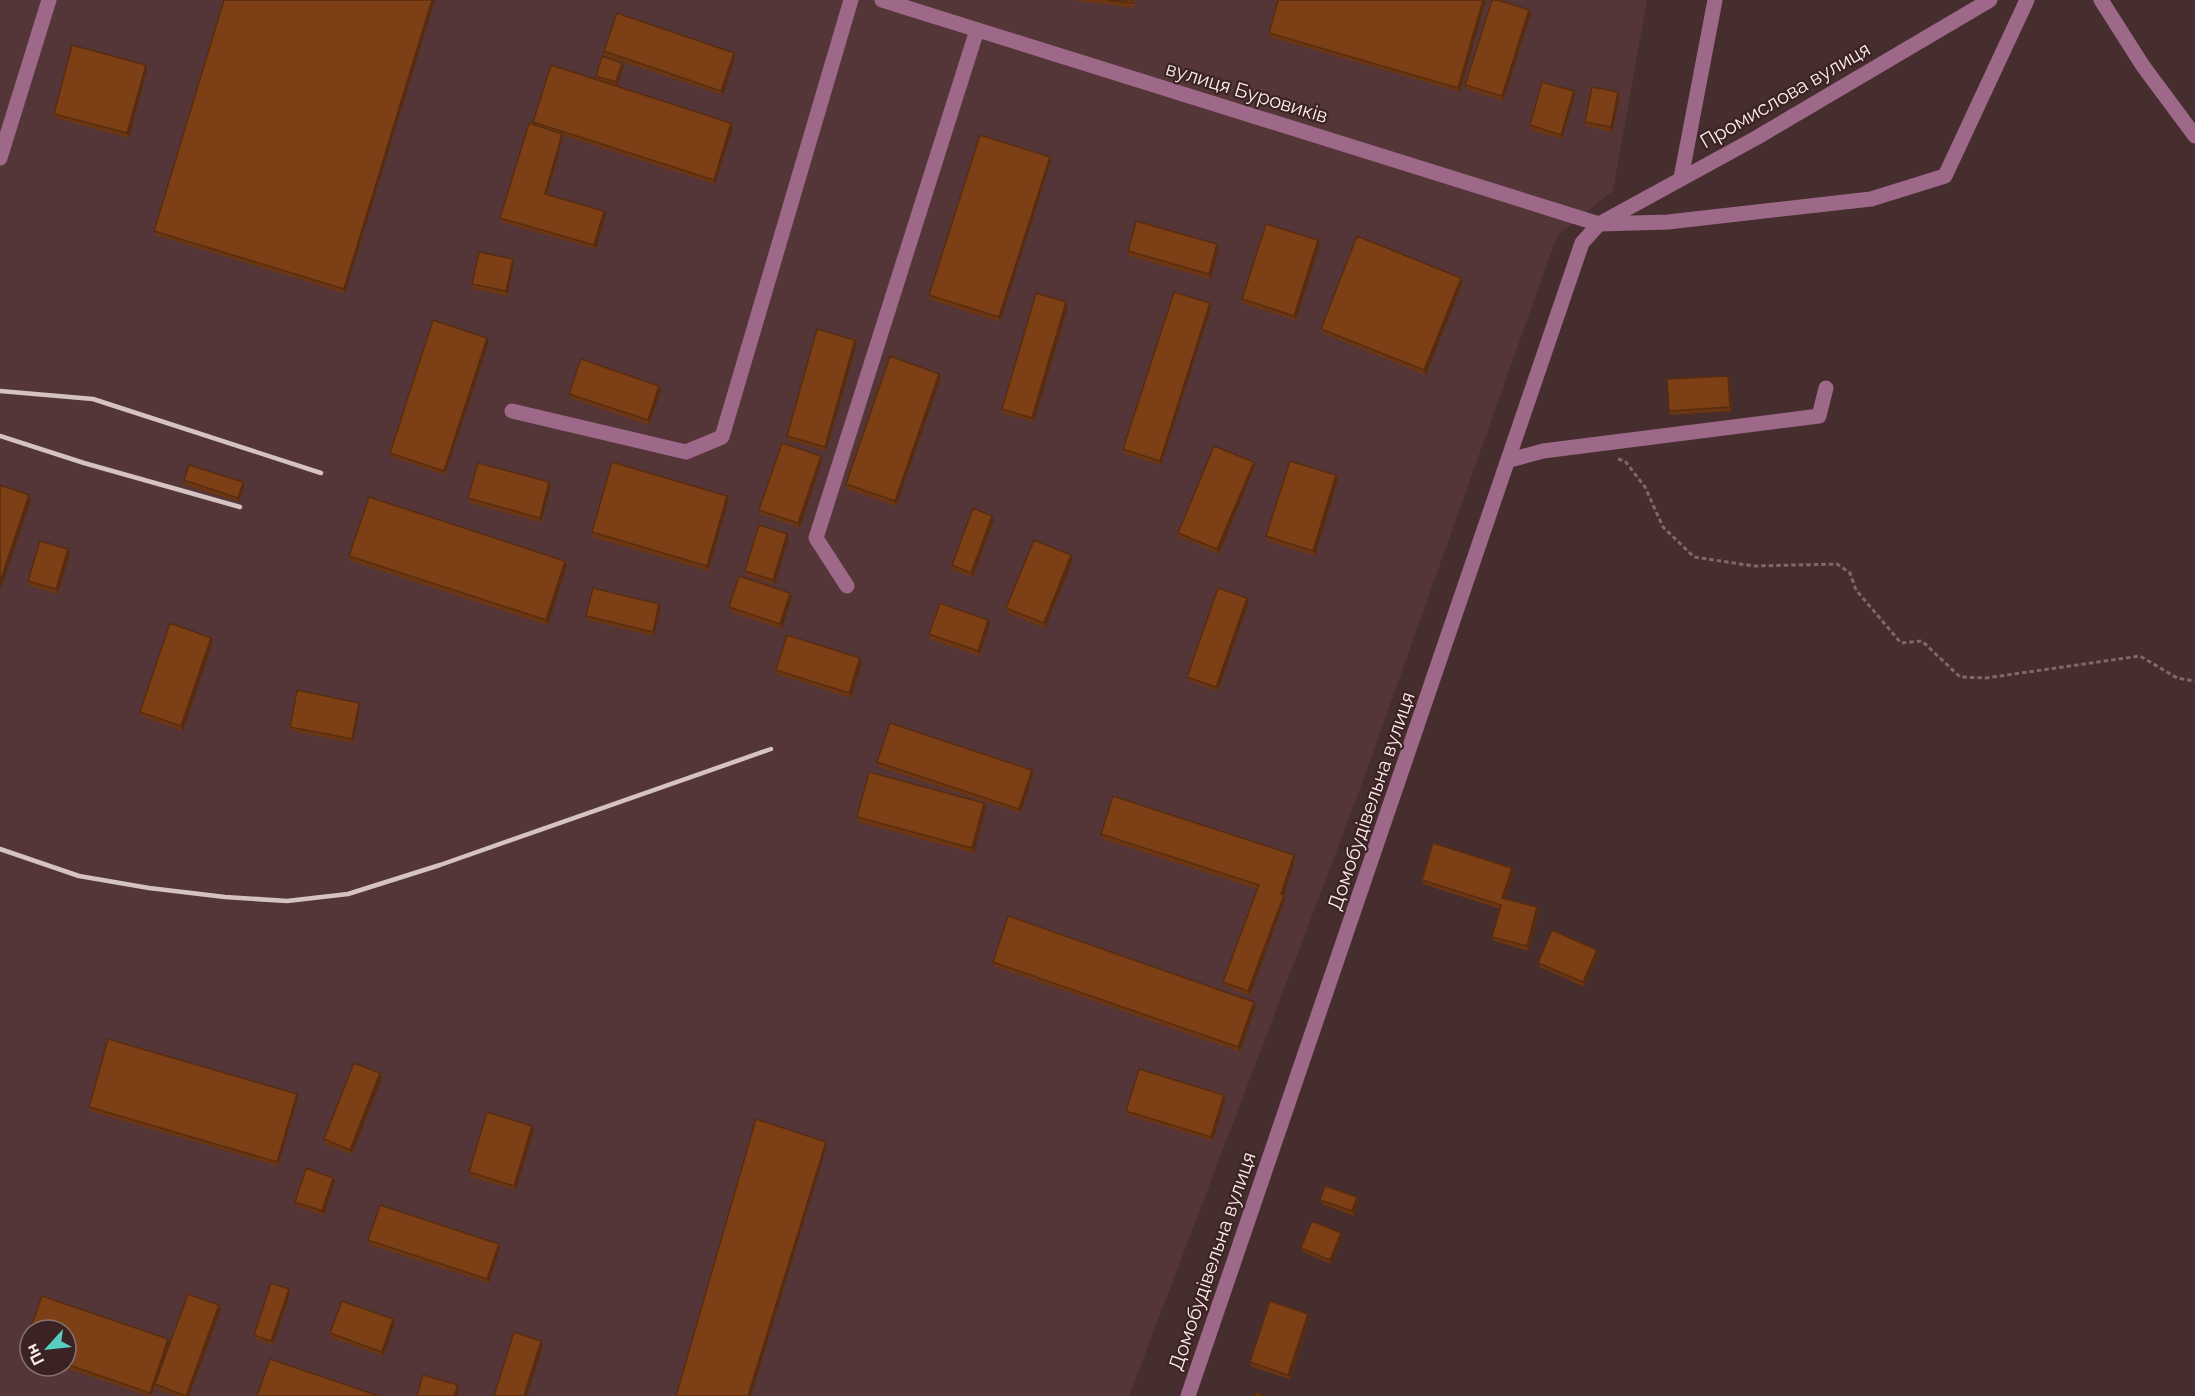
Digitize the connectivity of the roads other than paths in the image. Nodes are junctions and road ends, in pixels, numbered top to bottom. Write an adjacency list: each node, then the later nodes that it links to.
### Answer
1 (49, 0): 10 (street)
2 (851, 0): 14 (street)
3 (882, 0): 8 (street, вулиця Буровиків)
4 (1715, 0): 11 (street)
5 (1990, 0): 11 (street, Промислова вулиця)
6 (2027, 0): 12 (street, вулиця Буровиків)
7 (2101, 0): 9 (street)
8 (977, 30): 12 (street, вулиця Буровиків); 16 (street)
9 (2195, 136)
10 (0, 158)
11 (1681, 178): 12 (street, Промислова вулиця)
12 (1599, 224): 15 (street, Домобудівельна вулиця)
13 (1826, 388): 15 (street)
14 (512, 411)
15 (1510, 460): 17 (street, Домобудівельна вулиця)
16 (847, 586)
17 (1188, 1396)

